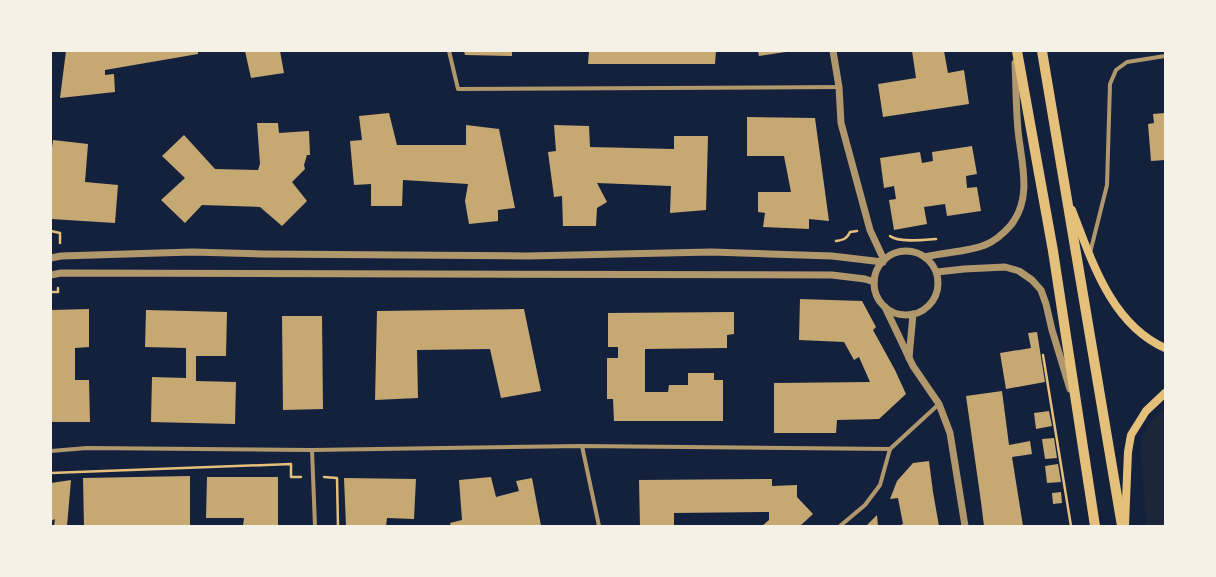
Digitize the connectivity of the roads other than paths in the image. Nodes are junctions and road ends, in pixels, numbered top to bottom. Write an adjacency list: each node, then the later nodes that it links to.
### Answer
1 (449, 51): 6 (street)
2 (833, 51): 6 (street)
3 (1016, 51): 9 (street); 21 (main road)
4 (1042, 51): 7 (main road)
5 (1165, 56): 8 (street)
6 (839, 87): 11 (street)
7 (1066, 196): 8 (main road); 31 (main road)
8 (1090, 255): 17 (main road)
9 (925, 257): 11 (street); 12 (street)
10 (51, 258): 11 (street)
11 (884, 261): 14 (street)
12 (937, 272): 16 (street); 21 (street)
13 (51, 275): 14 (street)
14 (874, 282): 15 (street)
15 (885, 307): 16 (street); 18 (street)
16 (913, 314): 18 (street)
17 (1165, 348)
18 (909, 358): 20 (street)
19 (1165, 393): 31 (main road)
20 (939, 404): 23 (street); 29 (street)
21 (1078, 412): 30 (main road)
22 (582, 446): 23 (street); 24 (street); 27 (street)
23 (890, 448): 28 (street)
24 (312, 450): 25 (street); 26 (street)
25 (51, 451)
26 (315, 526)
27 (599, 526)
28 (840, 526)
29 (965, 526)
30 (1095, 526)
31 (1123, 526)

